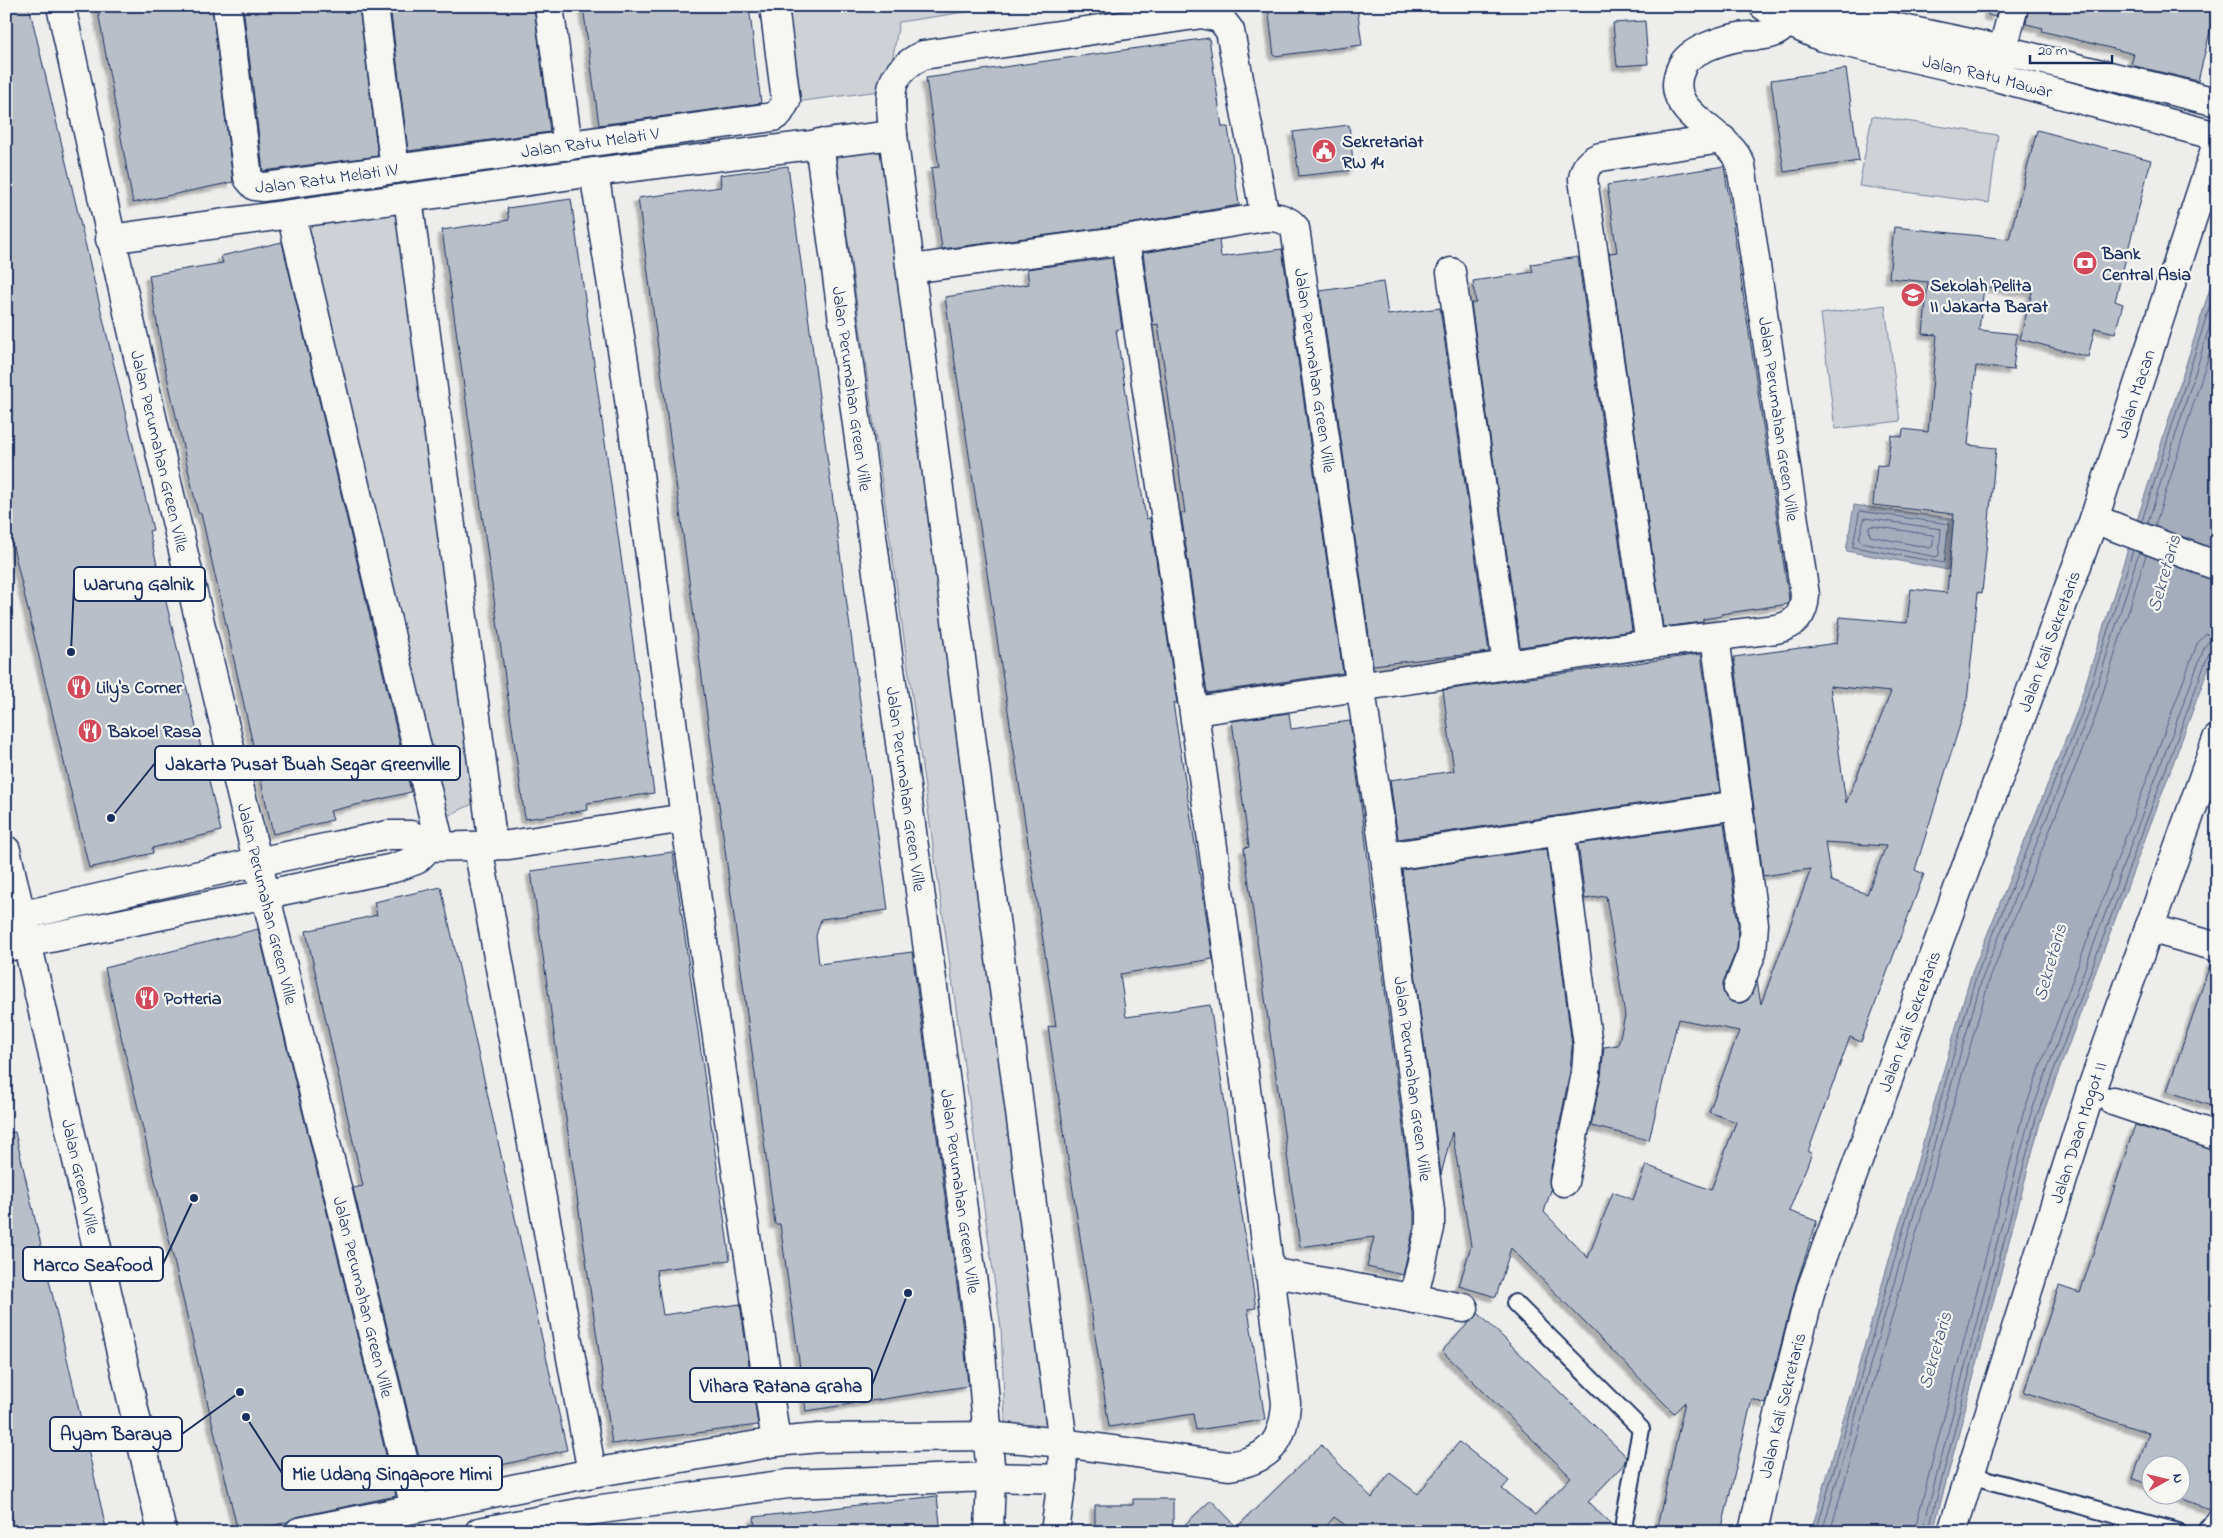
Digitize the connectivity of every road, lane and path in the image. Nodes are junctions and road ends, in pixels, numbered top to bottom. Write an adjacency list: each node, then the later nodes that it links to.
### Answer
1 (61, 6): 22 (street, Jalan Perumahan Green Ville)
2 (227, 6): 17 (street, Jalan Ratu Melati IV)
3 (374, 6): 17 (street, Jalan Ratu Melati IV)
4 (550, 6): 16 (street)
5 (774, 6): 16 (street, Jalan Ratu Melati V)
6 (2014, 6): 8 (street)
7 (1787, 10): 8 (street, Jalan Ratu Mawar); 9 (street, Jalan Ratu Mawar); 13 (street, Jalan Perumahan Green Ville)
8 (2003, 50): 9 (street); 10 (street, Jalan Ratu Mawar)
9 (1996, 77): 12 (street, Jalan Ratu Mawar)
10 (2217, 102)
11 (893, 135): 14 (street); 21 (street); 24 (street)
12 (2217, 136)
13 (1722, 139): 28 (street, Jalan Perumahan Green Ville); 29 (street)
14 (819, 143): 18 (street); 55 (street, Jalan Perumahan Green Ville)
15 (2217, 143): 26 (street, Jalan Macan)
16 (568, 146): 17 (street, Jalan Ratu Melati V)
17 (395, 169)
18 (594, 172): 19 (street); 35 (street)
19 (408, 198): 20 (street); 38 (street)
20 (291, 214): 22 (street); 37 (street)
21 (1265, 217): 23 (street, Jalan Perumahan Green Ville); 31 (street, Jalan Perumahan Green Ville)
22 (110, 239): 41 (street, Jalan Perumahan Green Ville)
23 (1125, 240): 24 (street, Jalan Perumahan Green Ville); 32 (street)
24 (911, 268): 57 (street)
25 (1451, 272): 30 (street)
26 (2099, 521): 27 (street); 69 (street, Jalan Kali Sekretaris)
27 (2217, 566)
28 (1716, 637): 29 (street, Jalan Perumahan Green Ville); 34 (street)
29 (1650, 644): 30 (street, Jalan Perumahan Green Ville)
30 (1507, 665): 31 (street, Jalan Perumahan Green Ville)
31 (1360, 687): 32 (street, Jalan Perumahan Green Ville); 40 (street, Jalan Perumahan Green Ville)
32 (1195, 711): 51 (street)
33 (2217, 739): 44 (street, Jalan Daan Mogot II)
34 (1738, 805): 36 (street); 47 (street)
35 (685, 818): 38 (street); 56 (street)
36 (1560, 831): 40 (street); 50 (street)
37 (434, 846): 38 (street); 41 (street); 42 (street)
38 (485, 846): 58 (street)
39 (6, 850): 43 (street, Jalan Green Ville)
40 (1384, 857): 52 (street, Jalan Perumahan Green Ville)
41 (257, 862): 42 (street, Jalan Perumahan Green Ville); 43 (street)
42 (266, 894): 45 (street); 61 (street, Jalan Perumahan Green Ville)
43 (14, 917): 45 (street, Jalan Green Ville)
44 (2149, 928): 46 (street); 59 (street, Jalan Daan Mogot II)
45 (16, 946): 63 (street, Jalan Green Ville)
46 (2217, 947)
47 (1738, 988)
48 (2113, 1101): 49 (street)
49 (2217, 1136)
50 (1564, 1182)
51 (1270, 1272): 52 (street); 57 (street)
52 (1413, 1299): 54 (street)
53 (1515, 1303): 68 (lane)
54 (1464, 1308)
55 (988, 1436): 56 (street); 57 (street); 60 (street, Jalan Perumahan Green Ville)
56 (776, 1442): 58 (street)
57 (1063, 1460): 60 (street); 67 (street)
58 (592, 1473): 61 (street)
59 (1970, 1475): 70 (street, Jalan Daan Mogot II); 71 (lane)
60 (991, 1477): 65 (street); 66 (street, Jalan Perumahan Green Ville)
61 (415, 1508): 64 (street)
62 (2217, 1516): 72 (lane)
63 (162, 1532)
64 (298, 1532)
65 (479, 1532)
66 (989, 1532)
67 (1055, 1532)
68 (1625, 1532)
69 (1753, 1532)
70 (1952, 1532)
71 (2178, 1532)
72 (2204, 1532)

